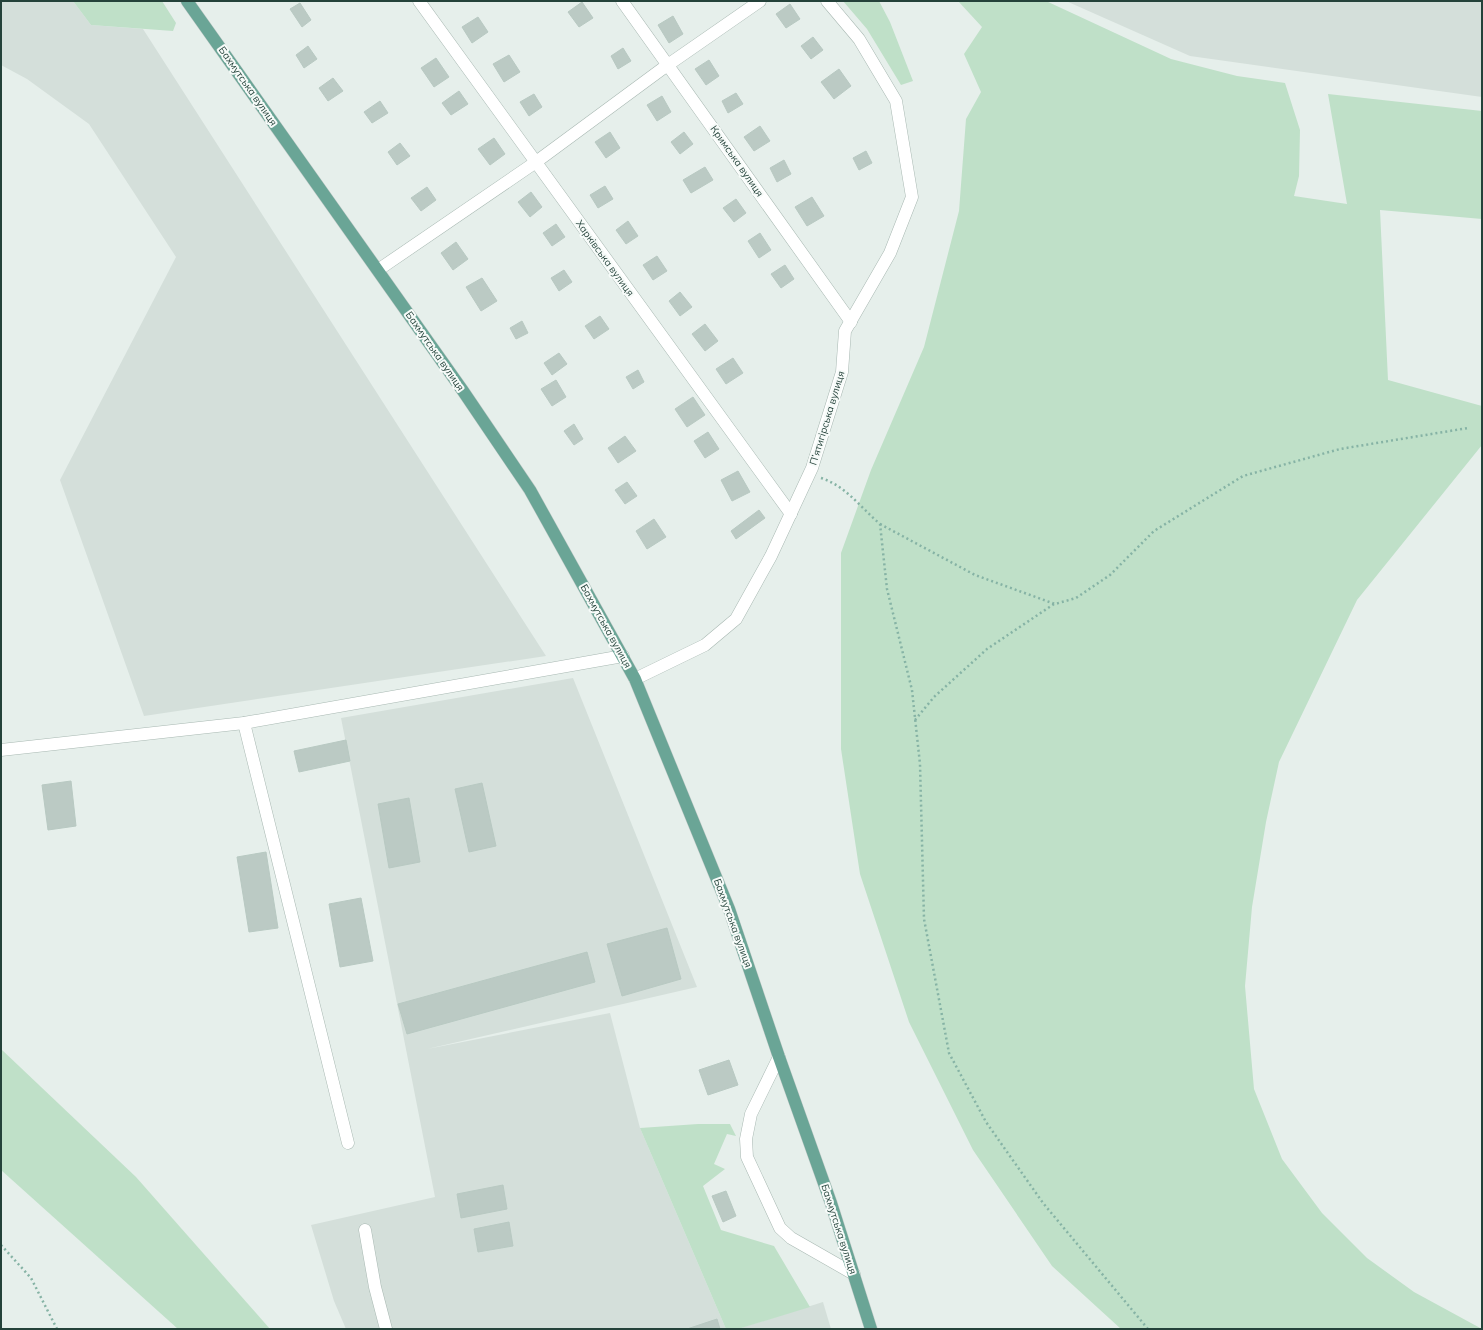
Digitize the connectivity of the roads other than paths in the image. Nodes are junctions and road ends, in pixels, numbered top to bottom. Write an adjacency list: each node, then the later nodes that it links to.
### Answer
1 (187, 1): 8 (main road, Бахмутська вулиця)
2 (420, 1): 7 (street, Харківська вулиця)
3 (622, 1): 6 (street, Кримська вулиця)
4 (760, 1): 6 (street)
5 (827, 1): 9 (street, П’ятигірська вулиця)
6 (668, 64): 7 (street); 9 (street, Кримська вулиця)
7 (536, 162): 8 (street); 10 (street, Харківська вулиця)
8 (378, 270): 11 (main road, Бахмутська вулиця)
9 (851, 322): 10 (street, П’ятигірська вулиця)
10 (791, 514): 12 (street, П’ятигірська вулиця)
11 (623, 656): 12 (main road, Бахмутська вулиця); 13 (street)
12 (635, 679): 15 (main road, Бахмутська вулиця)
13 (244, 723): 14 (street); 16 (street)
14 (1, 750)
15 (779, 1057): 18 (main road, Бахмутська вулиця); 18 (street)
16 (348, 1143)
17 (365, 1230): 19 (street)
18 (854, 1274): 20 (main road, Бахмутська вулиця)
19 (386, 1329)
20 (872, 1329)

